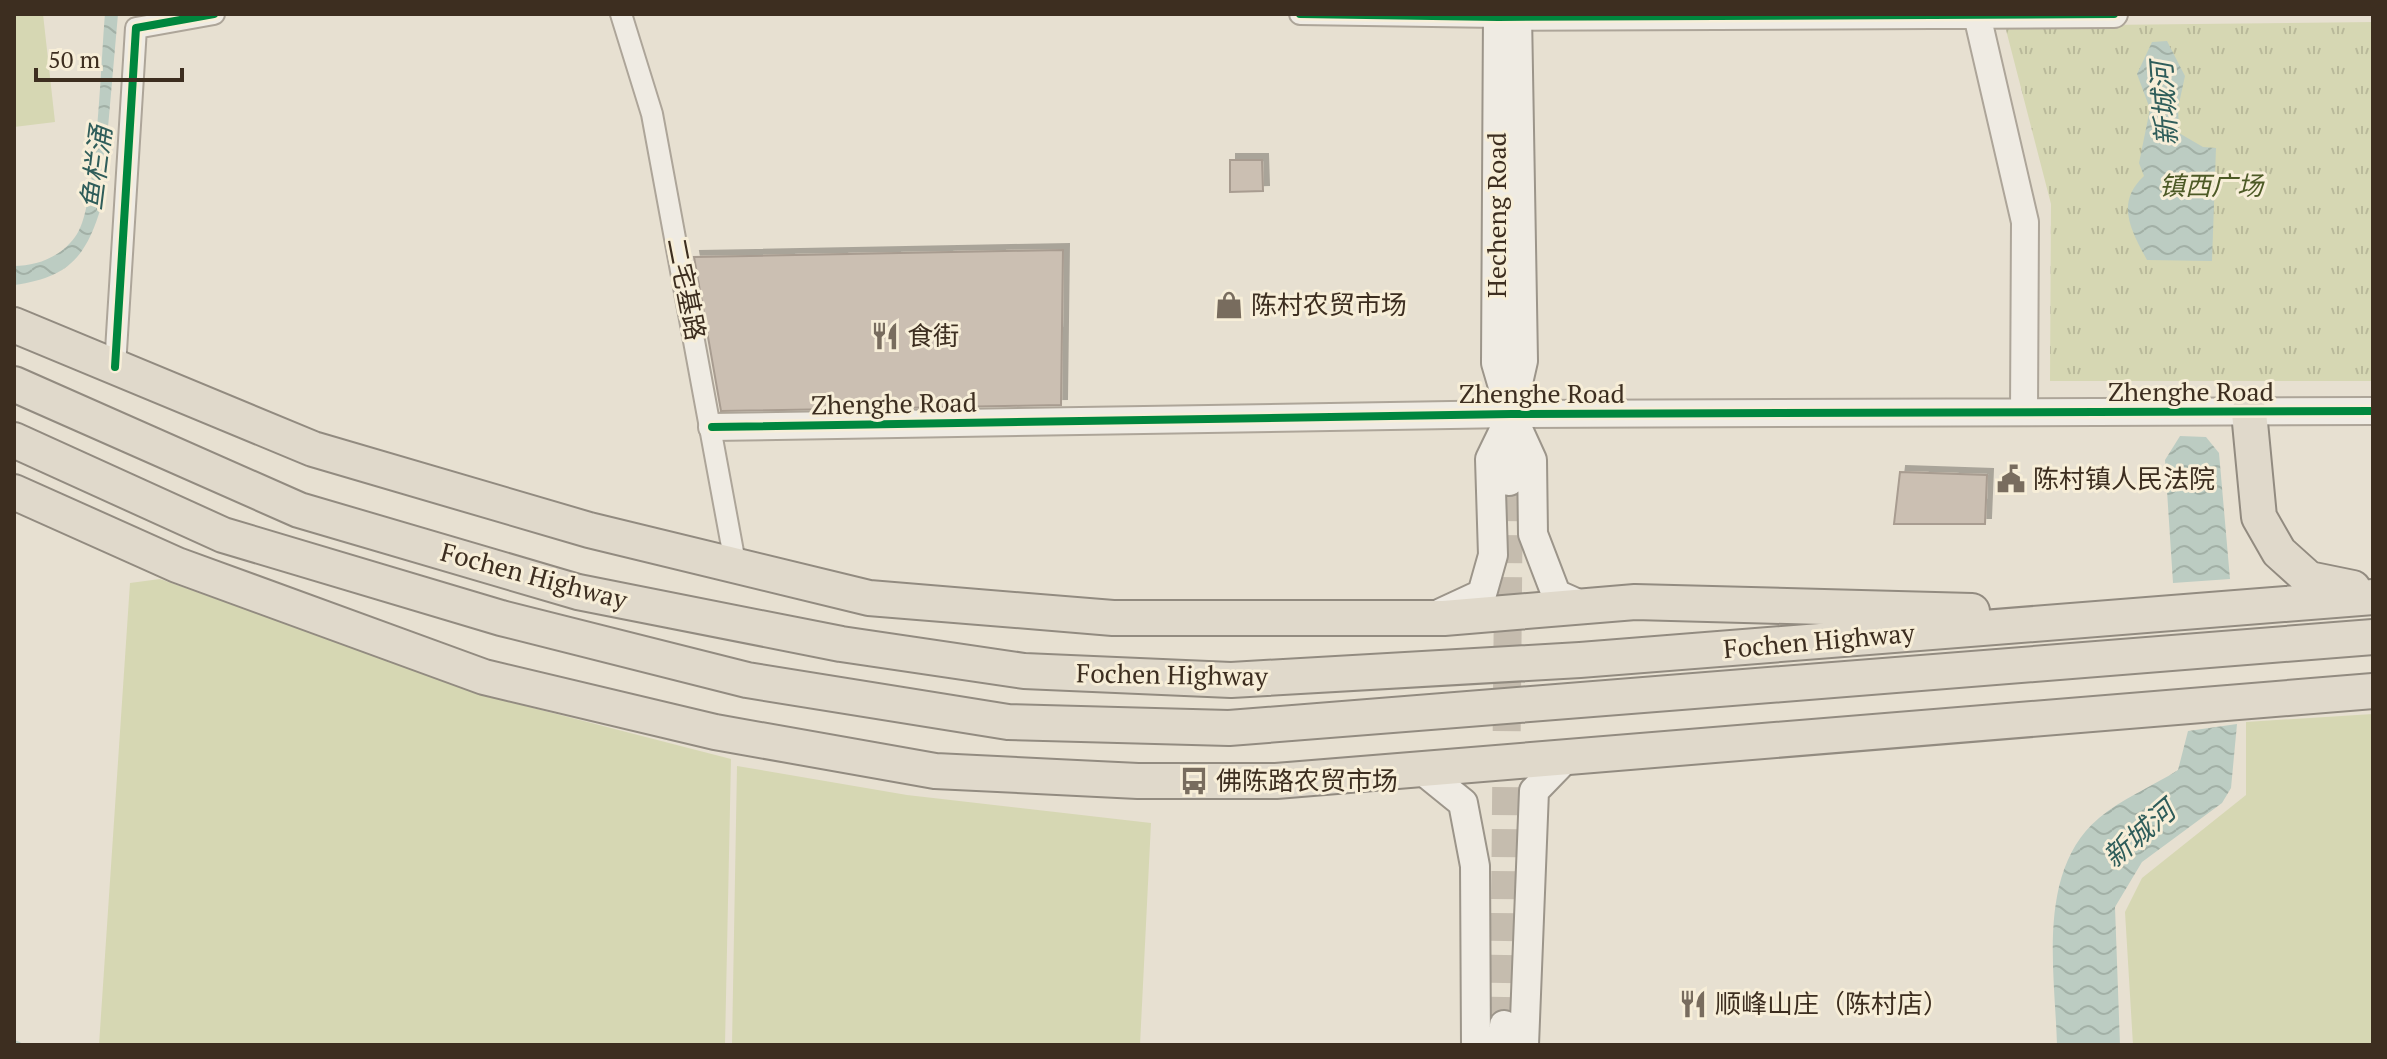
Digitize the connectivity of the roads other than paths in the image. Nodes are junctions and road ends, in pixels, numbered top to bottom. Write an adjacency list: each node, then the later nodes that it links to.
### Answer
1 (214, 14): 9 (street)
2 (621, 14): 16 (street, 二宅基路)
3 (1300, 14): 5 (street)
4 (2114, 14): 6 (street)
5 (1508, 15): 6 (street); 15 (main road, Hecheng Road)
6 (1977, 15): 13 (street)
7 (14, 325): 9 (highway)
8 (14, 351): 11 (highway)
9 (115, 367): 11 (highway)
10 (14, 384): 25 (highway, Fochen Highway)
11 (208, 405): 22 (highway)
12 (2373, 411): 14 (street, Zhenghe Road)
13 (2024, 412): 14 (street, Zhenghe Road); 15 (street, Zhenghe Road)
14 (2249, 412): 23 (highway)
15 (1511, 414): 16 (street, Zhenghe Road); 19 (main road, Hecheng Road); 24 (main road); 26 (main road)
16 (712, 427): 22 (street, 二宅基路)
17 (14, 440): 27 (highway, Fochen Highway)
18 (14, 473): 21 (highway)
19 (1509, 481)
20 (14, 492): 21 (highway)
21 (177, 565): 30 (highway)
22 (736, 568): 26 (highway)
23 (2373, 595): 25 (highway, Fochen Highway)
24 (1583, 606): 25 (highway); 26 (highway)
25 (2128, 616)
26 (1421, 618)
27 (2373, 637)
28 (2373, 691): 29 (highway)
29 (1566, 758): 30 (highway); 32 (main road)
30 (1421, 769): 31 (main road)
31 (1476, 1045)
32 (1524, 1045)

